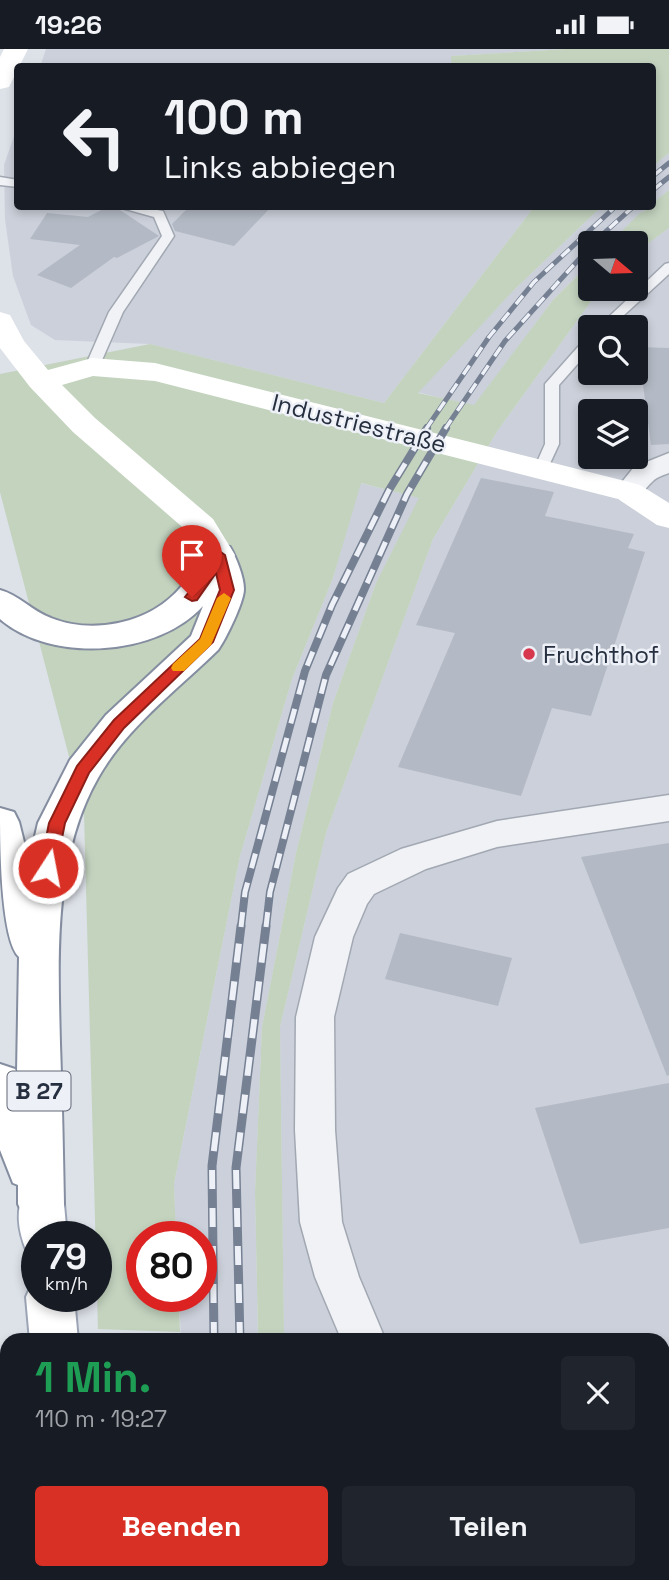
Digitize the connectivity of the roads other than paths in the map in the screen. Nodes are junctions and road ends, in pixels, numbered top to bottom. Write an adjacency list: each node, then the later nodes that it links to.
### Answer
1 (16, 49): 2 (main road)
2 (0, 82)
3 (139, 210): 8 (lane)
4 (669, 267): 5 (lane)
5 (617, 315)
6 (0, 321): 9 (main road)
7 (578, 355): 11 (lane)
8 (92, 367): 9 (main road, Industriestraße); 11 (main road, Industriestraße)
9 (41, 381): 14 (main road)
10 (669, 462): 12 (street)
11 (541, 469): 12 (main road, Industriestraße)
12 (629, 492): 13 (main road, Industriestraße)
13 (669, 518)
14 (218, 555): 15 (main road); 18 (main road)
15 (0, 601)
16 (669, 808): 23 (street)
17 (0, 822): 18 (main road, B 27)
18 (38, 978): 20 (main road, B 27)
19 (0, 1082): 20 (main road, B 27)
20 (42, 1221)
21 (51, 1312): 22 (main road)
22 (53, 1333)
23 (360, 1333)

